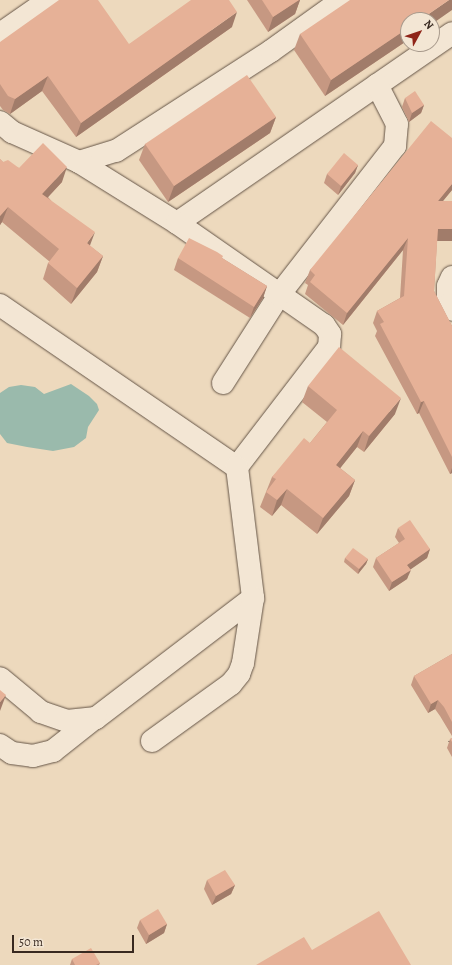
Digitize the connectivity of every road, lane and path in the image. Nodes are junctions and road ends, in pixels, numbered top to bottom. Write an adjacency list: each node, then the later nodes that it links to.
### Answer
1 (49, 0): 4 (street)
2 (342, 0): 7 (street)
3 (452, 33): 5 (street)
4 (0, 34)
5 (377, 85): 8 (street); 10 (street)
6 (0, 122): 7 (street)
7 (79, 162): 8 (street)
8 (177, 223): 10 (street)
9 (452, 277): 12 (street)
10 (279, 295): 13 (street); 14 (street)
11 (0, 305): 14 (street)
12 (452, 310)
13 (223, 383)
14 (237, 467): 15 (street)
15 (252, 598): 17 (street); 19 (street)
16 (0, 678): 17 (street)
17 (96, 718): 21 (street)
18 (452, 740): 20 (path)
19 (152, 741)
20 (448, 742)
21 (0, 745)

